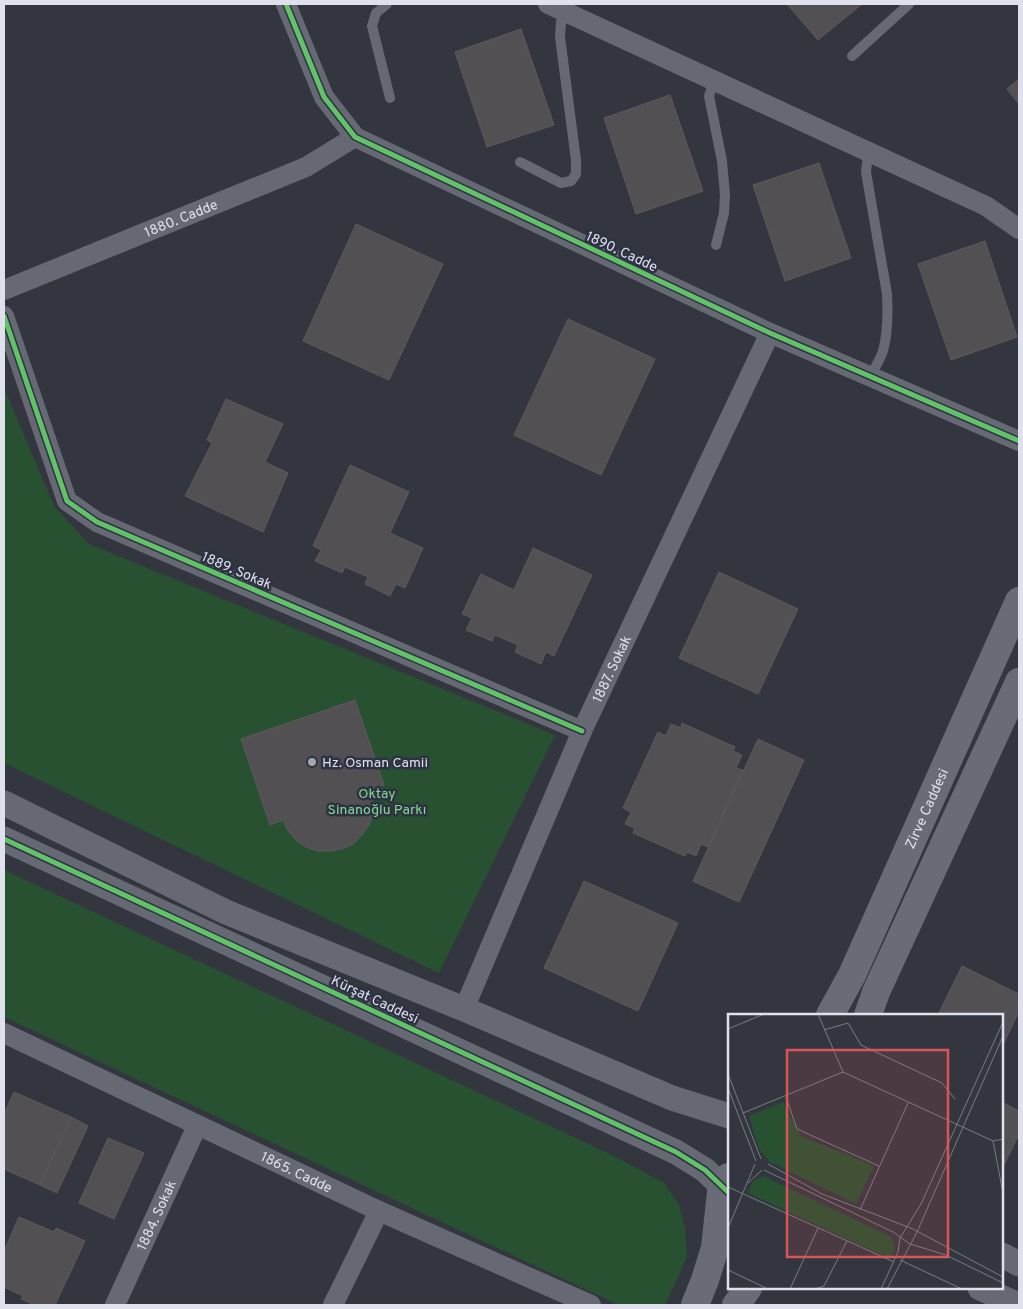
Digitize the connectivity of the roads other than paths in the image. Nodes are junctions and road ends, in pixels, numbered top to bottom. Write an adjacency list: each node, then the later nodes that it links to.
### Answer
1 (286, 4): 8 (street, 1890. Cadde)
2 (387, 4): 7 (lane)
3 (909, 4): 5 (lane)
4 (556, 7): 6 (street); 10 (lane)
5 (852, 56)
6 (714, 81): 9 (street); 12 (lane)
7 (390, 98)
8 (355, 137): 13 (street, 1880. Cadde); 15 (street, 1890. Cadde)
9 (871, 153): 11 (street); 16 (lane)
10 (520, 162)
11 (1019, 230)
12 (716, 245)
13 (4, 290)
14 (4, 316): 20 (street, 1889. Sokak)
15 (770, 333): 16 (street, 1890. Cadde); 20 (street, 1887. Sokak)
16 (870, 376): 17 (street, 1890. Cadde)
17 (1019, 441)
18 (1019, 601): 24 (main road, Zirve Caddesi)
19 (1019, 682): 25 (main road)
20 (582, 731): 23 (street, 1887. Sokak)
21 (4, 803): 23 (street, Kürşat Caddesi)
22 (4, 839): 29 (street, Kürşat Caddesi)
23 (464, 1009): 27 (street, Kürşat Caddesi)
24 (831, 1014)
25 (868, 1014)
26 (4, 1034): 28 (street, 1865. Cadde)
27 (728, 1116)
28 (197, 1126): 30 (street, 1865. Cadde); 35 (street, 1884. Sokak)
29 (727, 1186): 38 (main road)
30 (380, 1211): 36 (street); 37 (street, 1865. Cadde)
31 (1003, 1256): 32 (street)
32 (1019, 1264)
33 (747, 1289): 39 (main road)
34 (982, 1289): 40 (street)
35 (115, 1305)
36 (333, 1305)
37 (591, 1305)
38 (695, 1305)
39 (736, 1305)
40 (1019, 1305)

